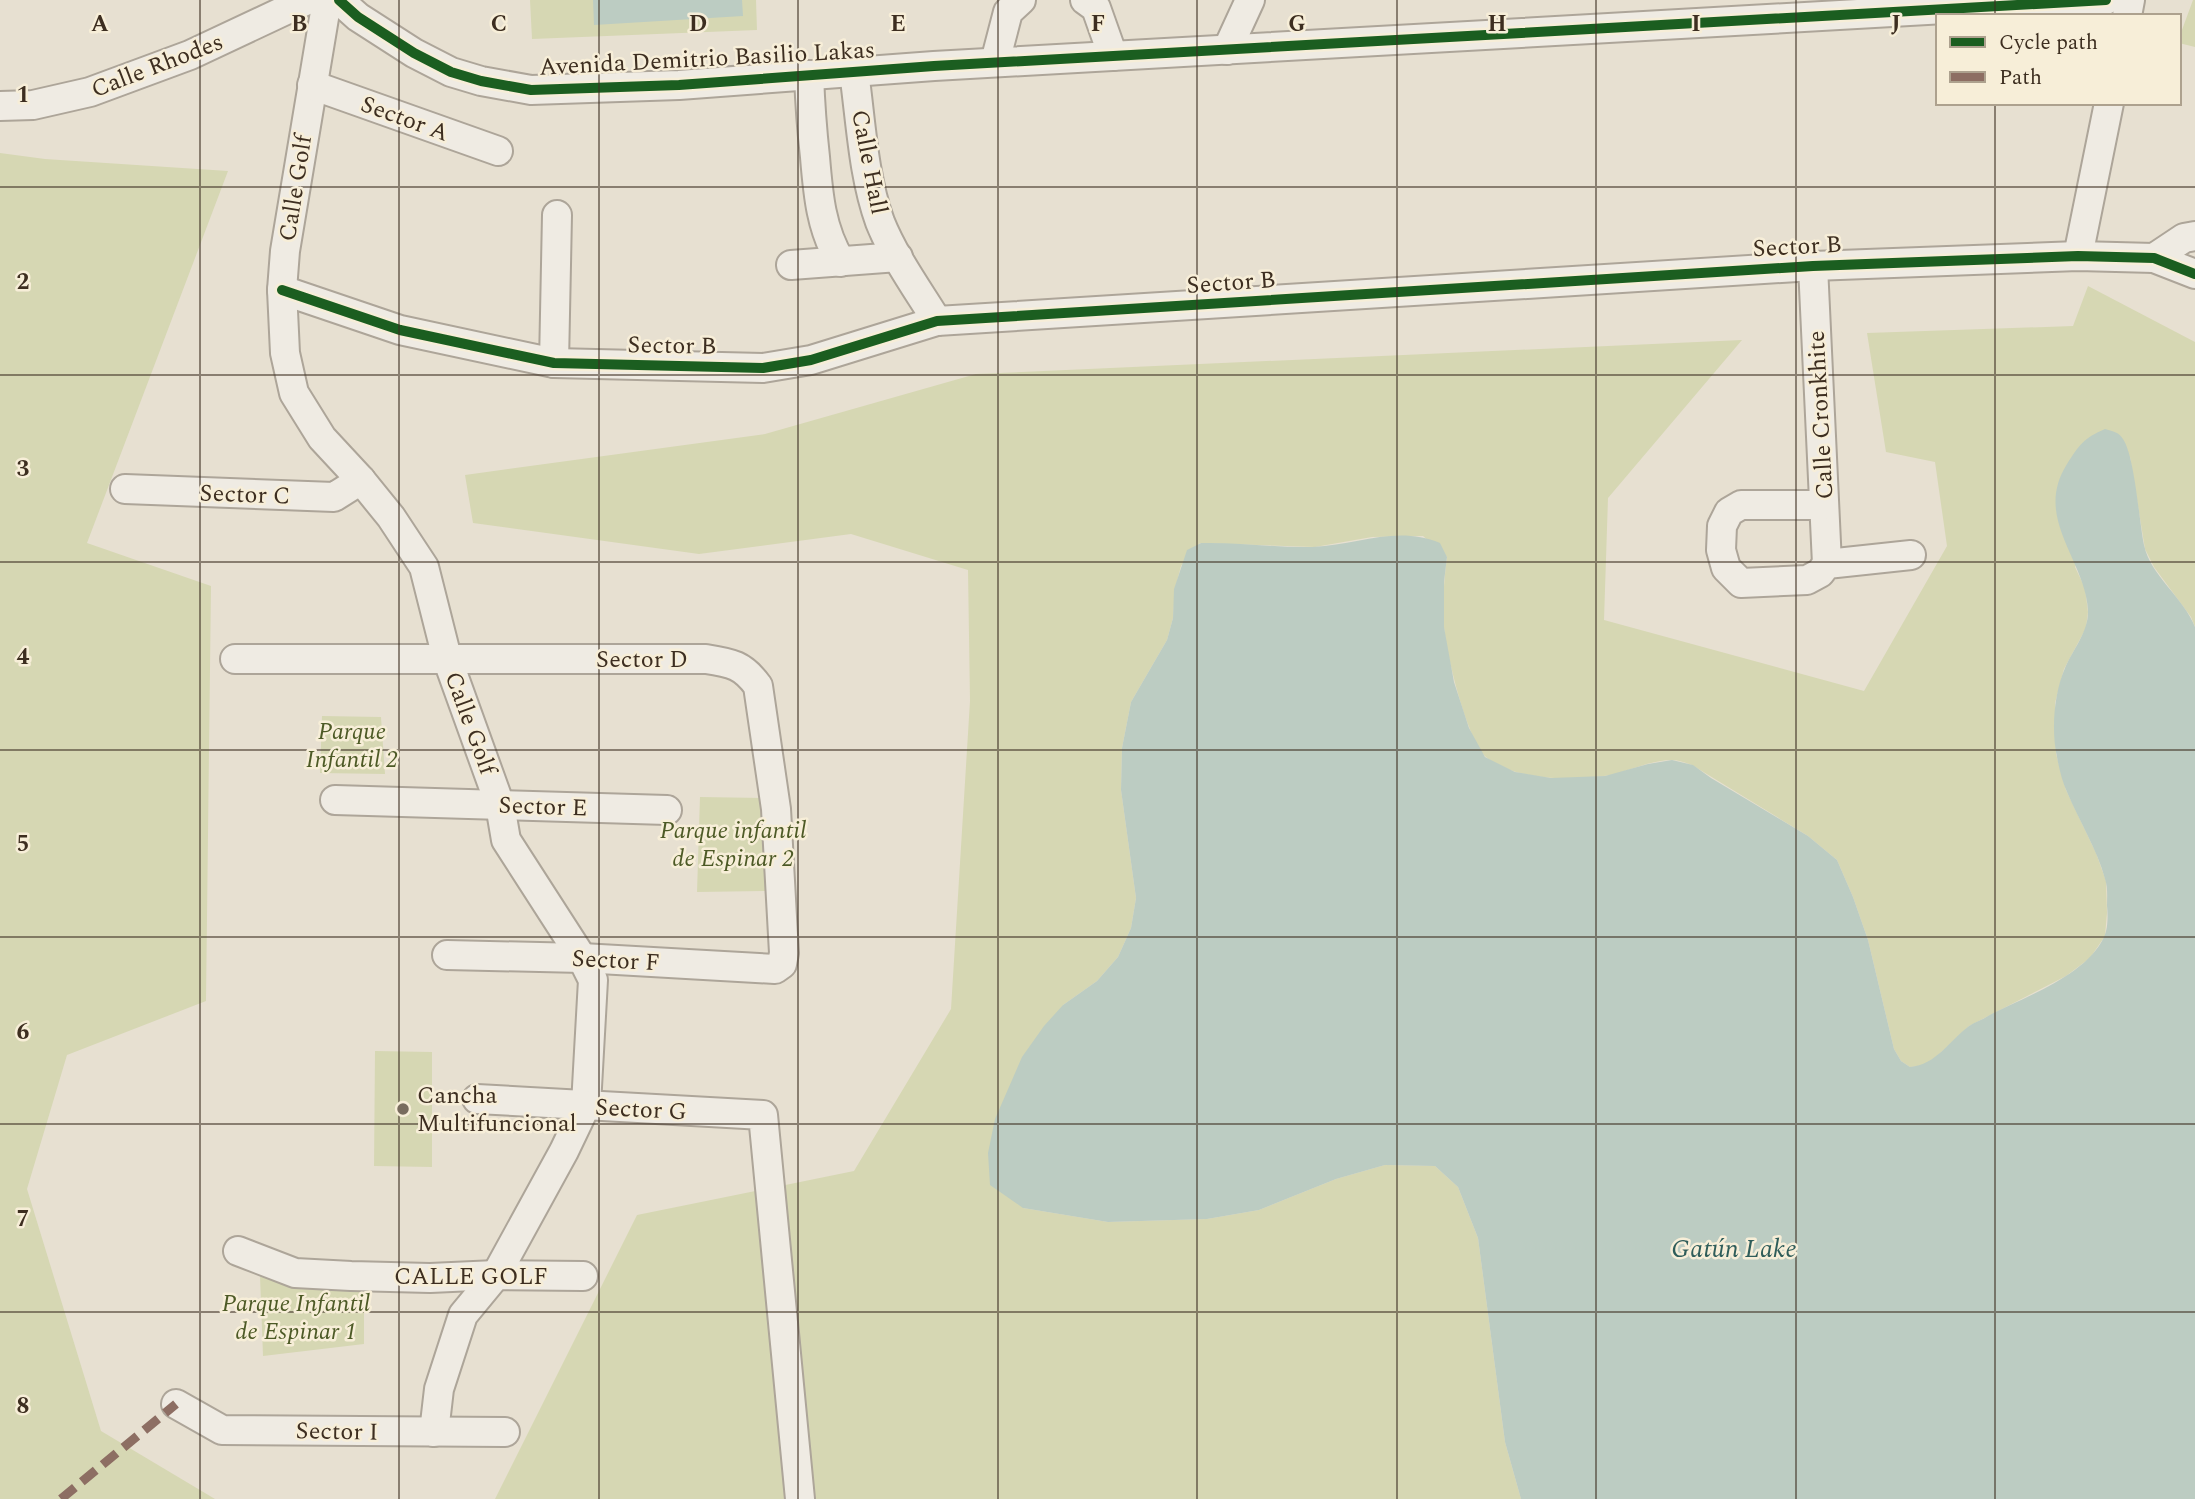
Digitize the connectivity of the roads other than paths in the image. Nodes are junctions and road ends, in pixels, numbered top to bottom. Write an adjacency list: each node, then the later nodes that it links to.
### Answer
1 (307, 0): 15 (street, Calle Rhodes)
2 (327, 0): 13 (street, Calle Golf)
3 (339, 0): 12 (street, Avenida Demitrio Basilio Lakas)
4 (1021, 0): 10 (street)
5 (1085, 0): 9 (street)
6 (1250, 0): 8 (street)
7 (2106, 0): 8 (street, Avenida Demitrio Basilio Lakas)
8 (1227, 50): 9 (street, Avenida Demitrio Basilio Lakas)
9 (1113, 56): 10 (street, Avenida Demitrio Basilio Lakas)
10 (995, 62): 11 (street, Avenida Demitrio Basilio Lakas)
11 (854, 72): 12 (street, Avenida Demitrio Basilio Lakas); 20 (street, Calle Hall)
12 (810, 75): 22 (street)
13 (312, 85): 16 (street, Sector A); 26 (street, Calle Golf)
14 (2109, 105): 19 (street)
15 (0, 106)
16 (498, 151)
17 (557, 215): 28 (street)
18 (2195, 236): 21 (street)
19 (2078, 256): 21 (street, Sector B); 24 (street, Sector B)
20 (898, 257): 22 (street); 27 (street, Calle Hall)
21 (2154, 258): 25 (street, Sector B)
22 (841, 262): 23 (street)
23 (790, 265)
24 (1812, 265): 27 (street, Sector B); 31 (street, Calle Cronkhite)
25 (2195, 274)
26 (282, 290): 28 (street, Sector B); 29 (street, Calle Golf)
27 (937, 321): 28 (street, Sector B)
28 (554, 363)
29 (361, 480): 30 (street, Sector C); 34 (street, Calle Golf)
30 (125, 489)
31 (1824, 505): 33 (street, Calle Cronkhite); 33 (street)
32 (1911, 555): 33 (street)
33 (1827, 564)
34 (447, 658): 35 (street, Sector D); 37 (street, Calle Golf); 41 (street, Sector D)
35 (235, 659)
36 (335, 800): 37 (street, Sector E)
37 (500, 805): 38 (street, Sector E); 40 (street, Calle Golf)
38 (667, 810)
39 (447, 955): 40 (street, Sector F)
40 (582, 958): 41 (street, Sector F); 43 (street, Calle Golf)
41 (782, 964)
42 (477, 1099): 43 (street, Sector G)
43 (586, 1105): 45 (street, Calle Golf); 50 (street, Sector G)
44 (238, 1251): 45 (street, CALLE GOLF)
45 (496, 1275): 46 (street, CALLE GOLF); 48 (street, Calle Golf)
46 (583, 1276)
47 (176, 1404): 48 (street, Sector I)
48 (434, 1432): 49 (street, Sector I)
49 (505, 1432)
50 (800, 1499)

